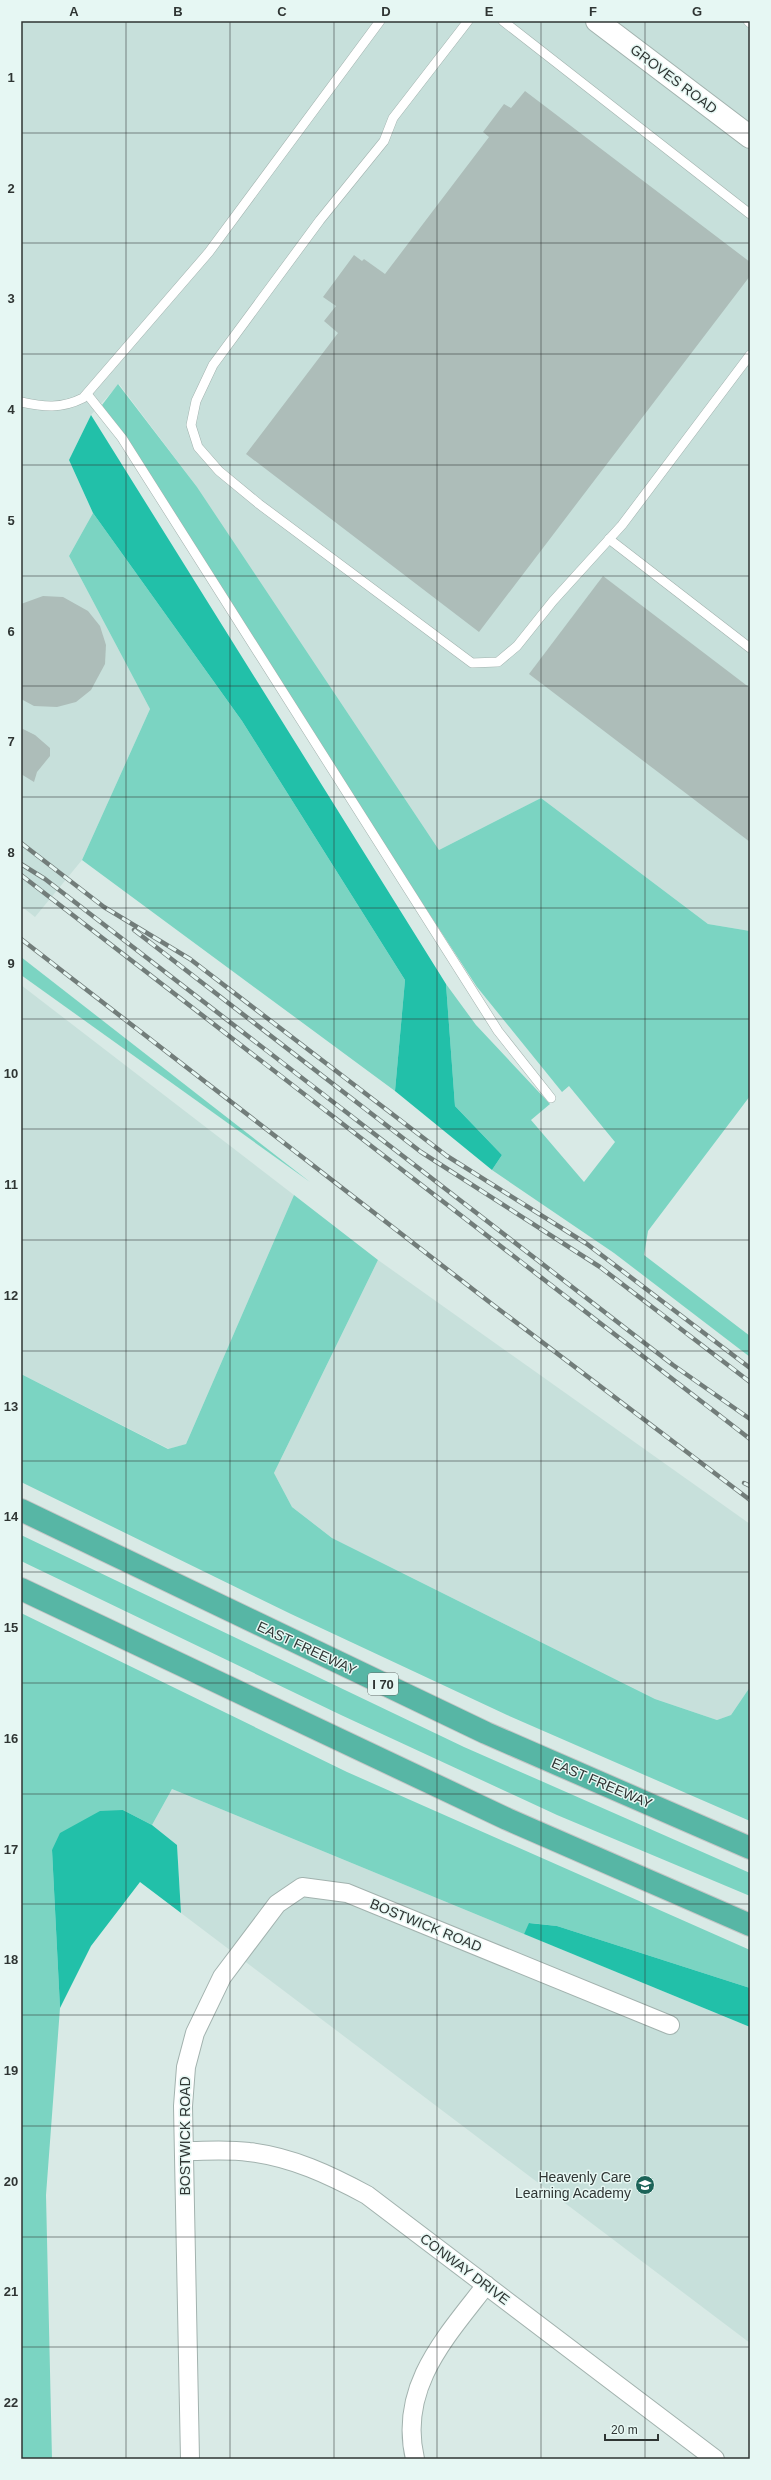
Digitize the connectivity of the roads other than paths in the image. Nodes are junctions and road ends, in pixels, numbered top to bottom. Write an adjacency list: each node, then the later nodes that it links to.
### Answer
1 (380, 21): 8 (lane)
2 (468, 21): 10 (lane)
3 (503, 21): 6 (lane)
4 (597, 21): 5 (street, GROVES ROAD)
5 (750, 137)
6 (750, 214)
7 (750, 355): 10 (lane)
8 (87, 394): 9 (lane); 12 (lane)
9 (21, 402)
10 (609, 539): 11 (lane)
11 (750, 648)
12 (551, 1098)
13 (21, 1510): 15 (highway, EAST FREEWAY / I 70)
14 (21, 1589): 16 (highway)
15 (750, 1848)
16 (750, 1925)
17 (670, 2025): 18 (street, BOSTWICK ROAD)
18 (184, 2151): 19 (street, CONWAY DRIVE); 20 (street, BOSTWICK ROAD)
19 (486, 2285): 21 (street); 22 (street, CONWAY DRIVE)
20 (190, 2459)
21 (415, 2459)
22 (715, 2459)

